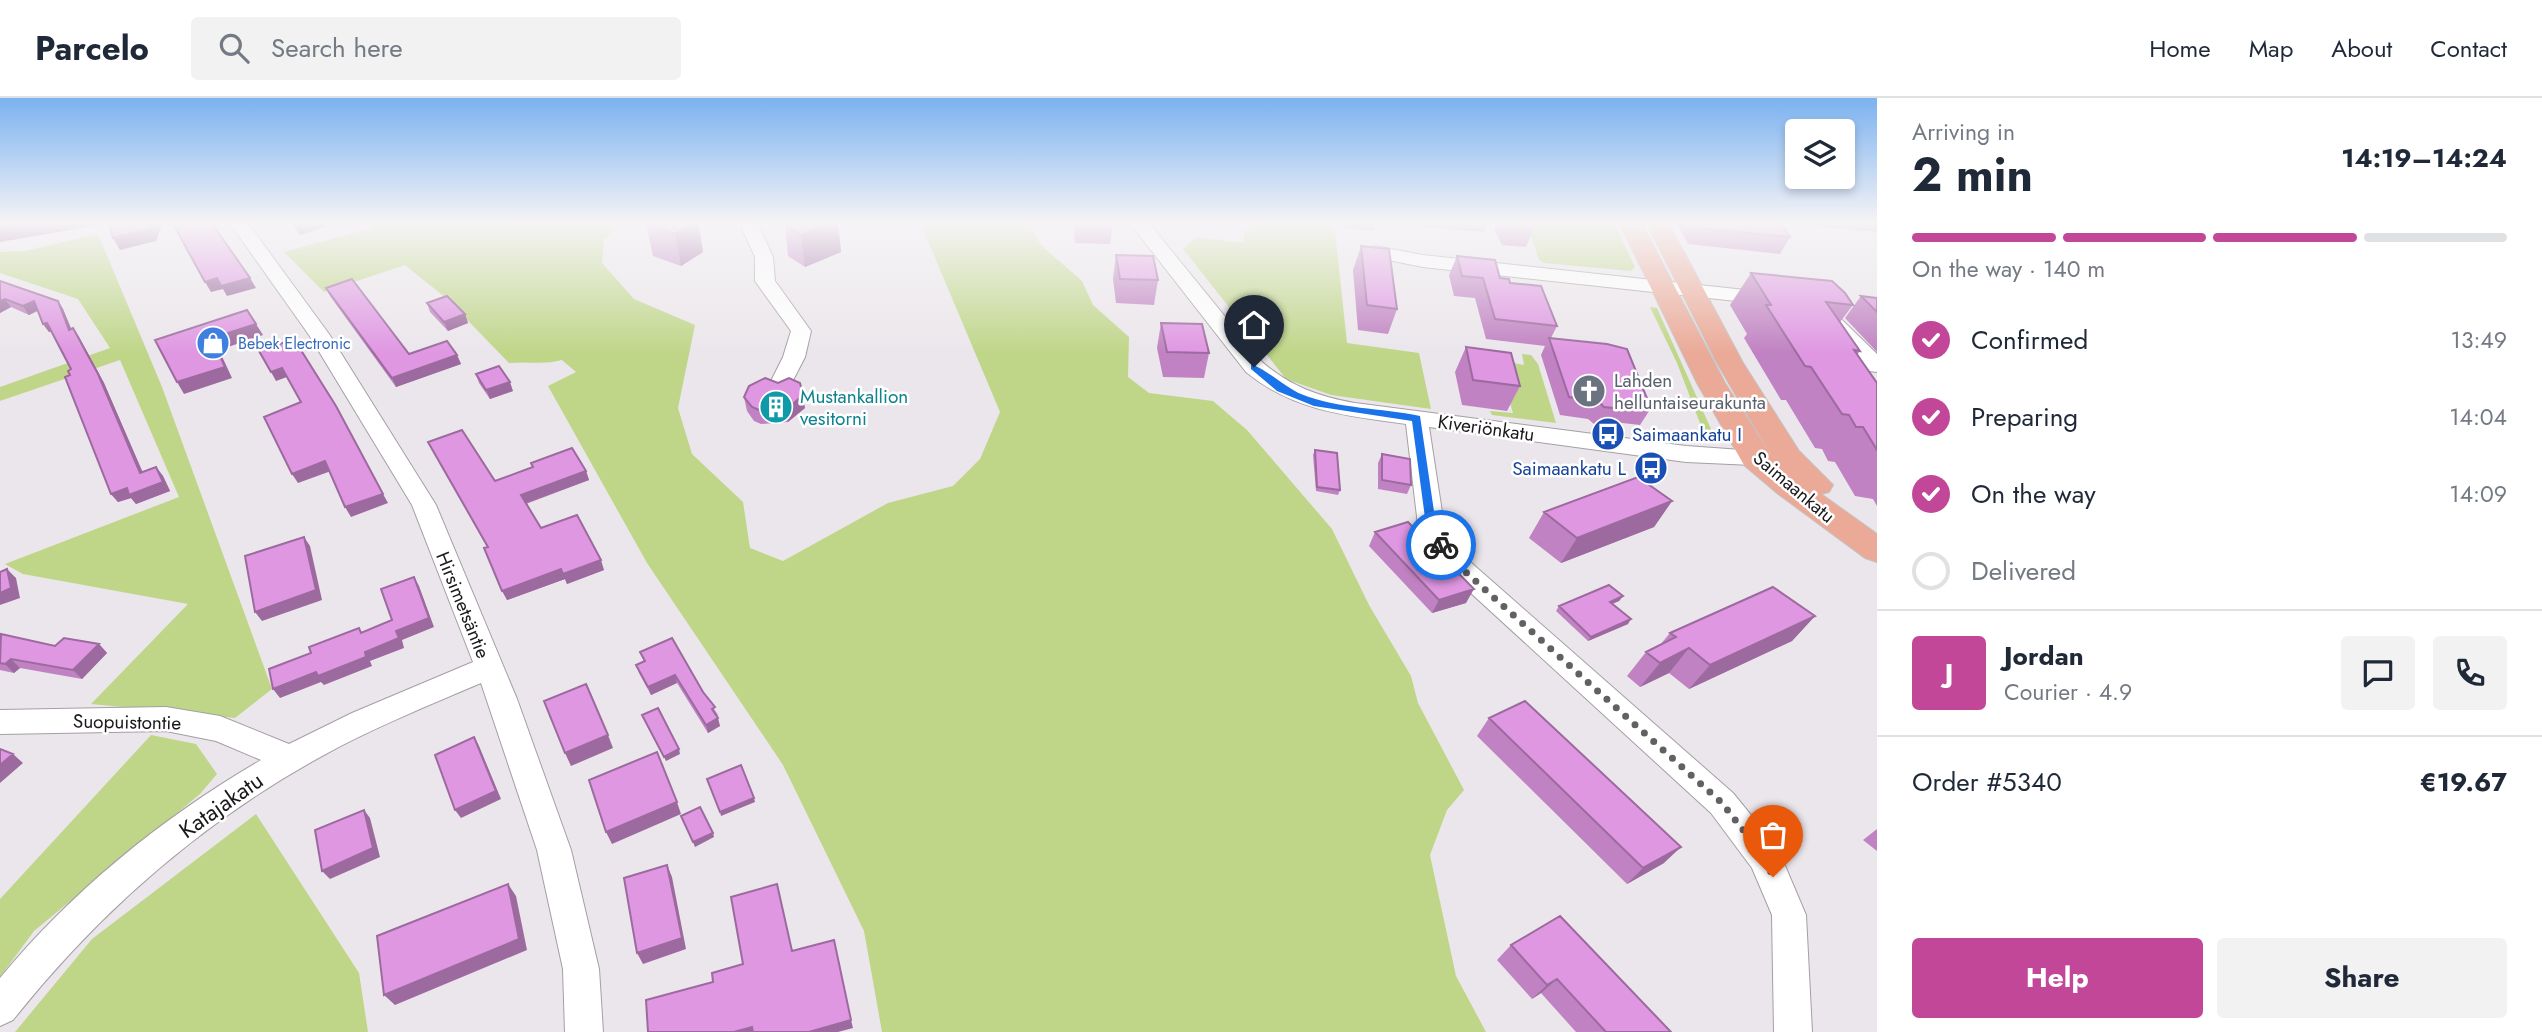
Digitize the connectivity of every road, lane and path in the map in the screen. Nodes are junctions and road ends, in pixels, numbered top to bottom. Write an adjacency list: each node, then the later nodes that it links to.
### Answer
1 (269, 266): 21 (street, Hirsimetsäntie)
2 (764, 266): 8 (street)
3 (1173, 266): 16 (street, Kiveriönkatu)
4 (1477, 266): 7 (street)
5 (1651, 266): 9 (main road, Saimaankatu)
6 (1680, 266): 10 (main road, Saimaankatu)
7 (1532, 273): 9 (street); 11 (street)
8 (765, 281): 15 (street)
9 (1661, 286): 10 (street); 17 (main road, Saimaankatu)
10 (1692, 289): 12 (street); 18 (main road, Saimaankatu)
11 (1541, 297)
12 (1791, 300)
13 (1852, 307): 14 (street)
14 (1877, 366)
15 (779, 387)
16 (1416, 419): 17 (street, Kiveriönkatu); 26 (street)
17 (1755, 458): 18 (street, Kiveriönkatu); 20 (main road, Saimaankatu)
18 (1788, 458): 19 (main road, Saimaankatu)
19 (1877, 527)
20 (1877, 550)
21 (488, 668): 23 (street, Katajakatu); 25 (street, Hirsimetsäntie)
22 (0, 722): 23 (street, Suopuistontie)
23 (290, 758): 24 (street, Katajakatu)
24 (0, 1007)
25 (584, 1032)
26 (1793, 1032)

